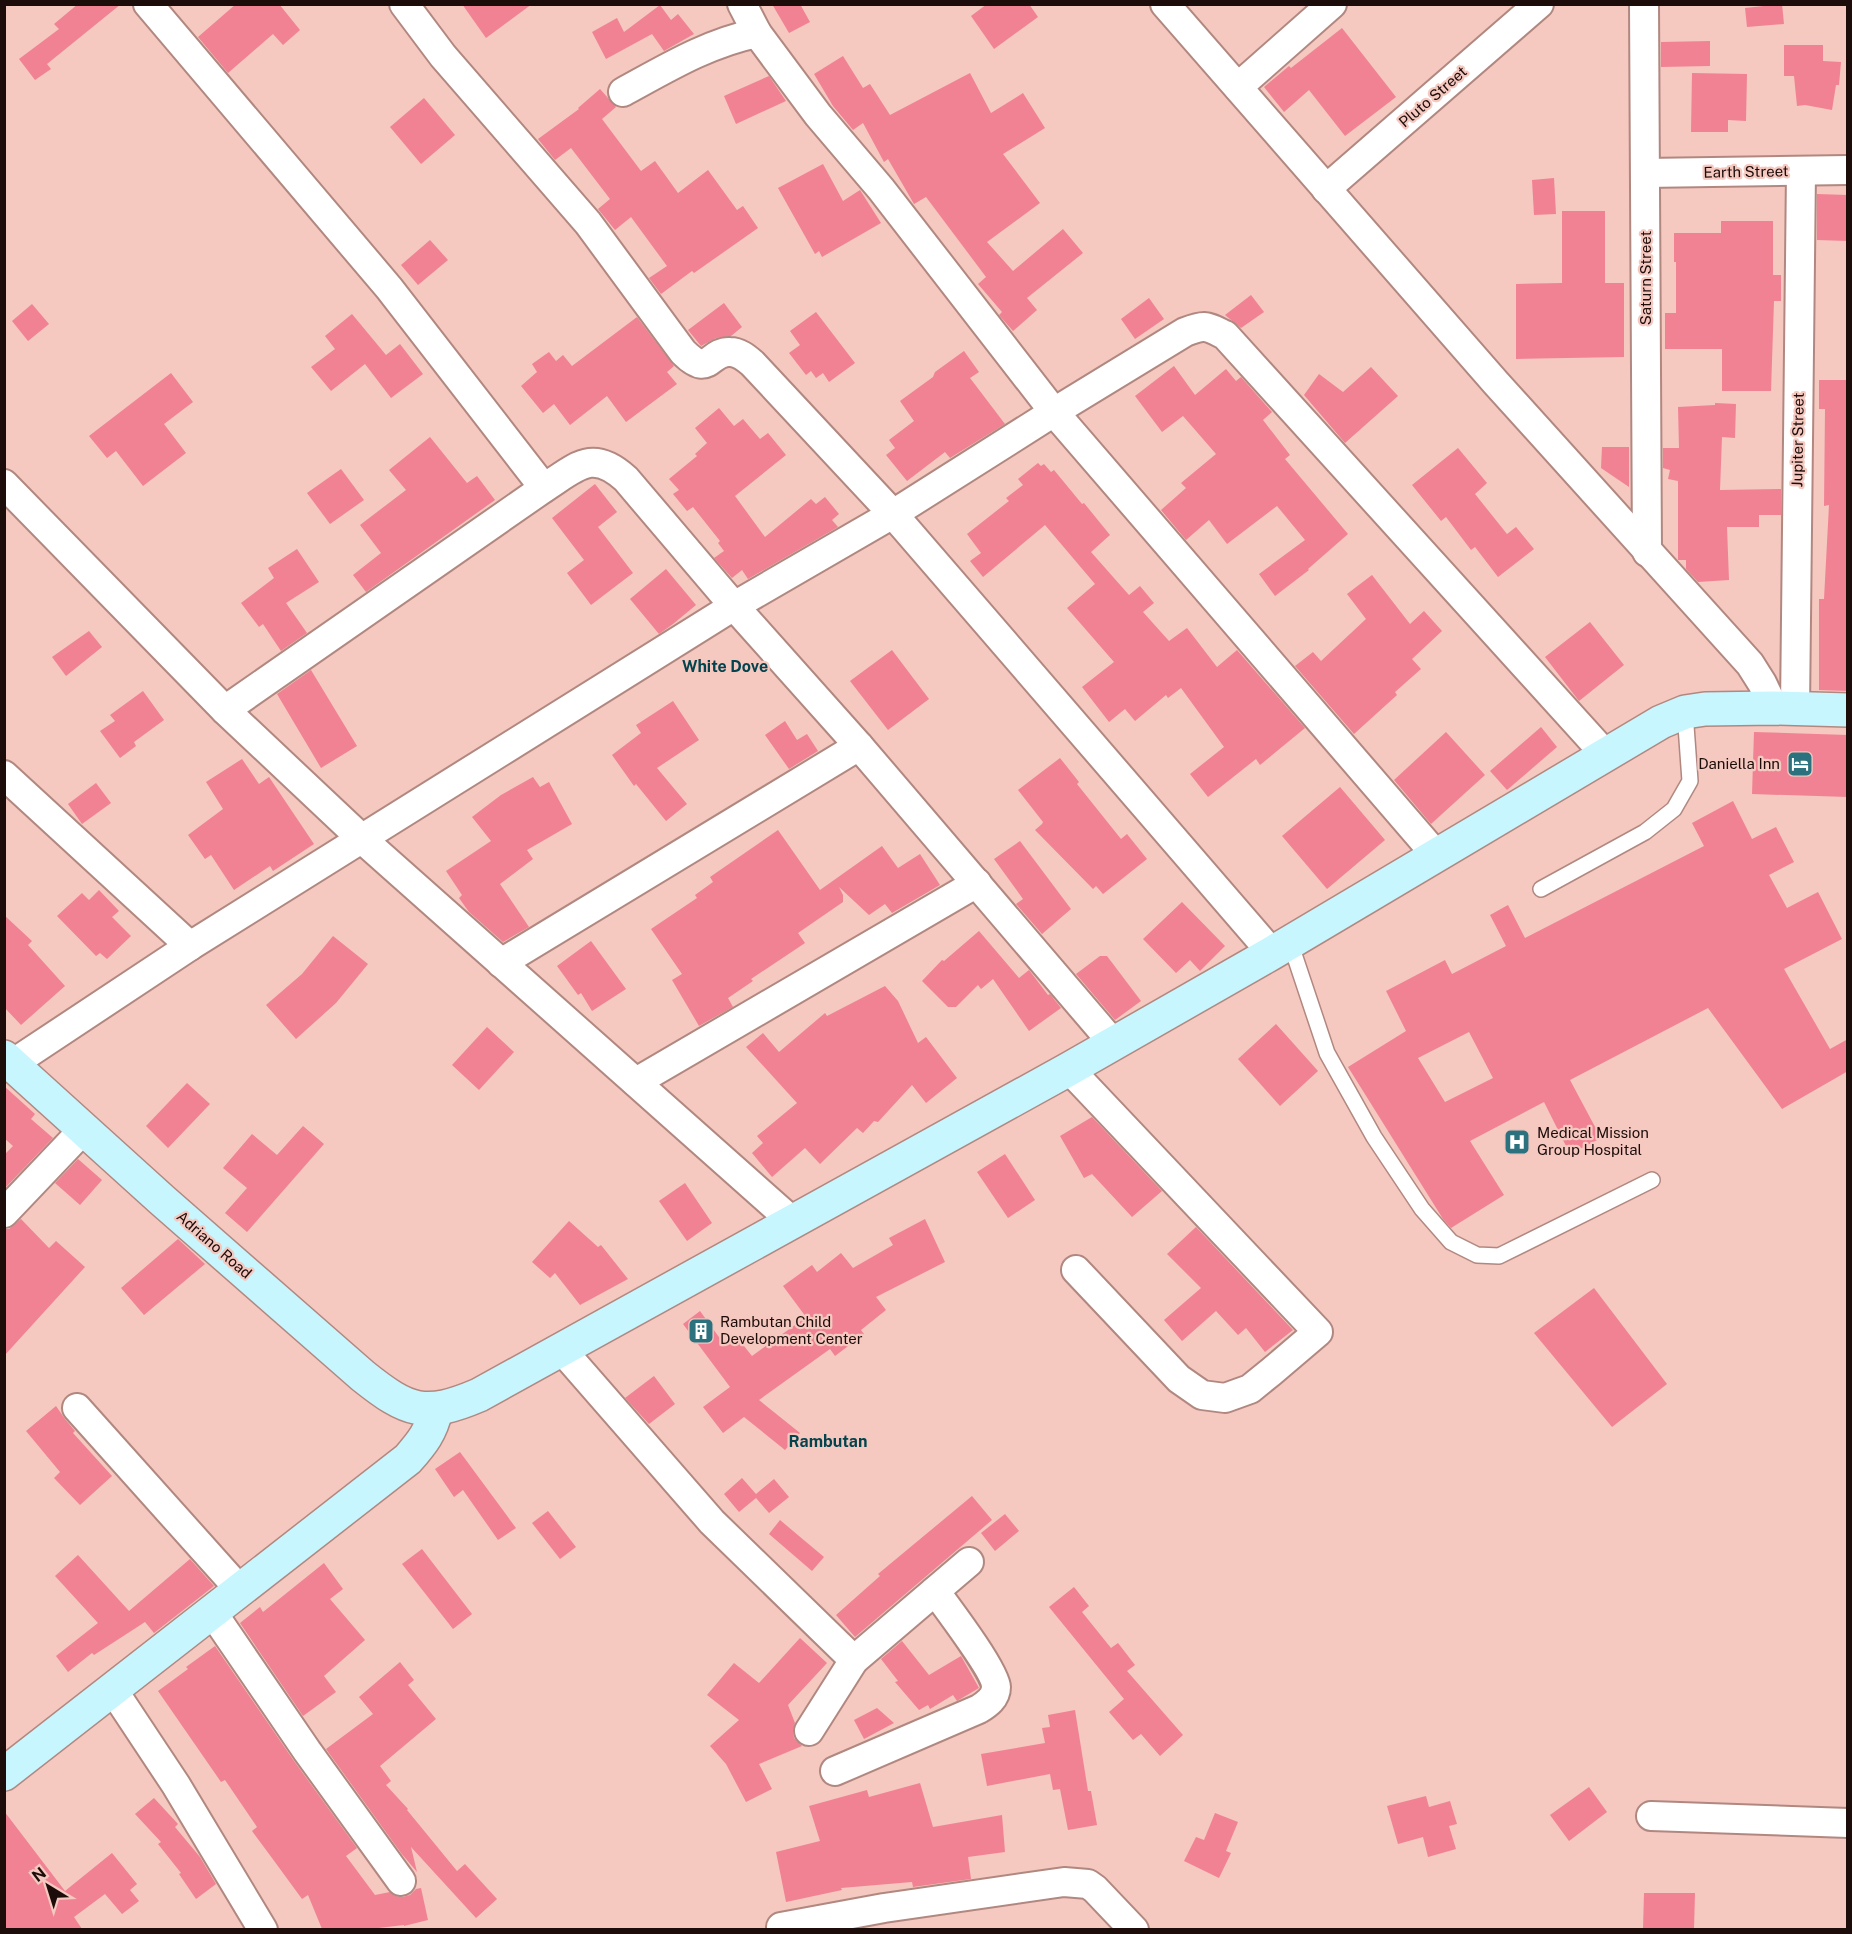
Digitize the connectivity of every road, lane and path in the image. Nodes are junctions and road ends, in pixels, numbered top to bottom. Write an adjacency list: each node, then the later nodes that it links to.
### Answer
1 (148, 4): 17 (street)
2 (404, 4): 18 (street)
3 (742, 4): 8 (street)
4 (1165, 4): 9 (street)
5 (1332, 4): 9 (street)
6 (1539, 4): 14 (street, Pluto Street)
7 (1644, 4): 13 (street, Saturn Street)
8 (757, 33): 10 (street); 15 (street)
9 (1238, 87): 14 (street)
10 (623, 92)
11 (1848, 170): 12 (street, Earth Street)
12 (1801, 171): 13 (street, Earth Street); 21 (street, Jupiter Street)
13 (1645, 173): 19 (street, Saturn Street)
14 (1326, 189): 19 (street)
15 (1054, 412): 18 (street); 26 (street); 29 (street)
16 (4, 484): 22 (street)
17 (544, 488): 20 (street); 22 (street)
18 (893, 514): 20 (street); 33 (street)
19 (1647, 552): 21 (street)
20 (734, 606): 25 (street); 28 (street)
21 (1785, 708): 23 (street); 24 (street)
22 (225, 710): 28 (street)
23 (1848, 710)
24 (1685, 712): 26 (street); 31 (lane)
25 (859, 746): 30 (street); 34 (street)
26 (1605, 754): 29 (street)
27 (4, 775): 32 (street)
28 (362, 839): 32 (street); 34 (street)
29 (1437, 856): 33 (street)
30 (977, 883): 35 (street); 38 (street)
31 (1541, 889)
32 (190, 946): 36 (street)
33 (1281, 948): 35 (street); 40 (lane)
34 (501, 963): 38 (street)
35 (1113, 1043): 37 (street)
36 (8, 1061): 39 (street, Adriano Road)
37 (1069, 1069): 42 (street); 43 (street)
38 (636, 1082): 42 (street)
39 (83, 1130): 41 (street); 46 (street, Adriano Road)
40 (1652, 1180)
41 (4, 1213)
42 (793, 1222): 44 (street)
43 (1076, 1270)
44 (562, 1350): 46 (street); 51 (street)
45 (77, 1408): 48 (street)
46 (436, 1410): 48 (street)
47 (969, 1562): 49 (street)
48 (240, 1590): 50 (street)
49 (935, 1591): 51 (street); 54 (street)
50 (212, 1612): 52 (street); 58 (street)
51 (854, 1660): 53 (street)
52 (112, 1690): 55 (street); 60 (street)
53 (808, 1731)
54 (835, 1771)
55 (4, 1774)
56 (1651, 1816): 57 (street)
57 (1848, 1822)
58 (401, 1881)
59 (781, 1927): 61 (street)
60 (263, 1929)
61 (1134, 1929)

